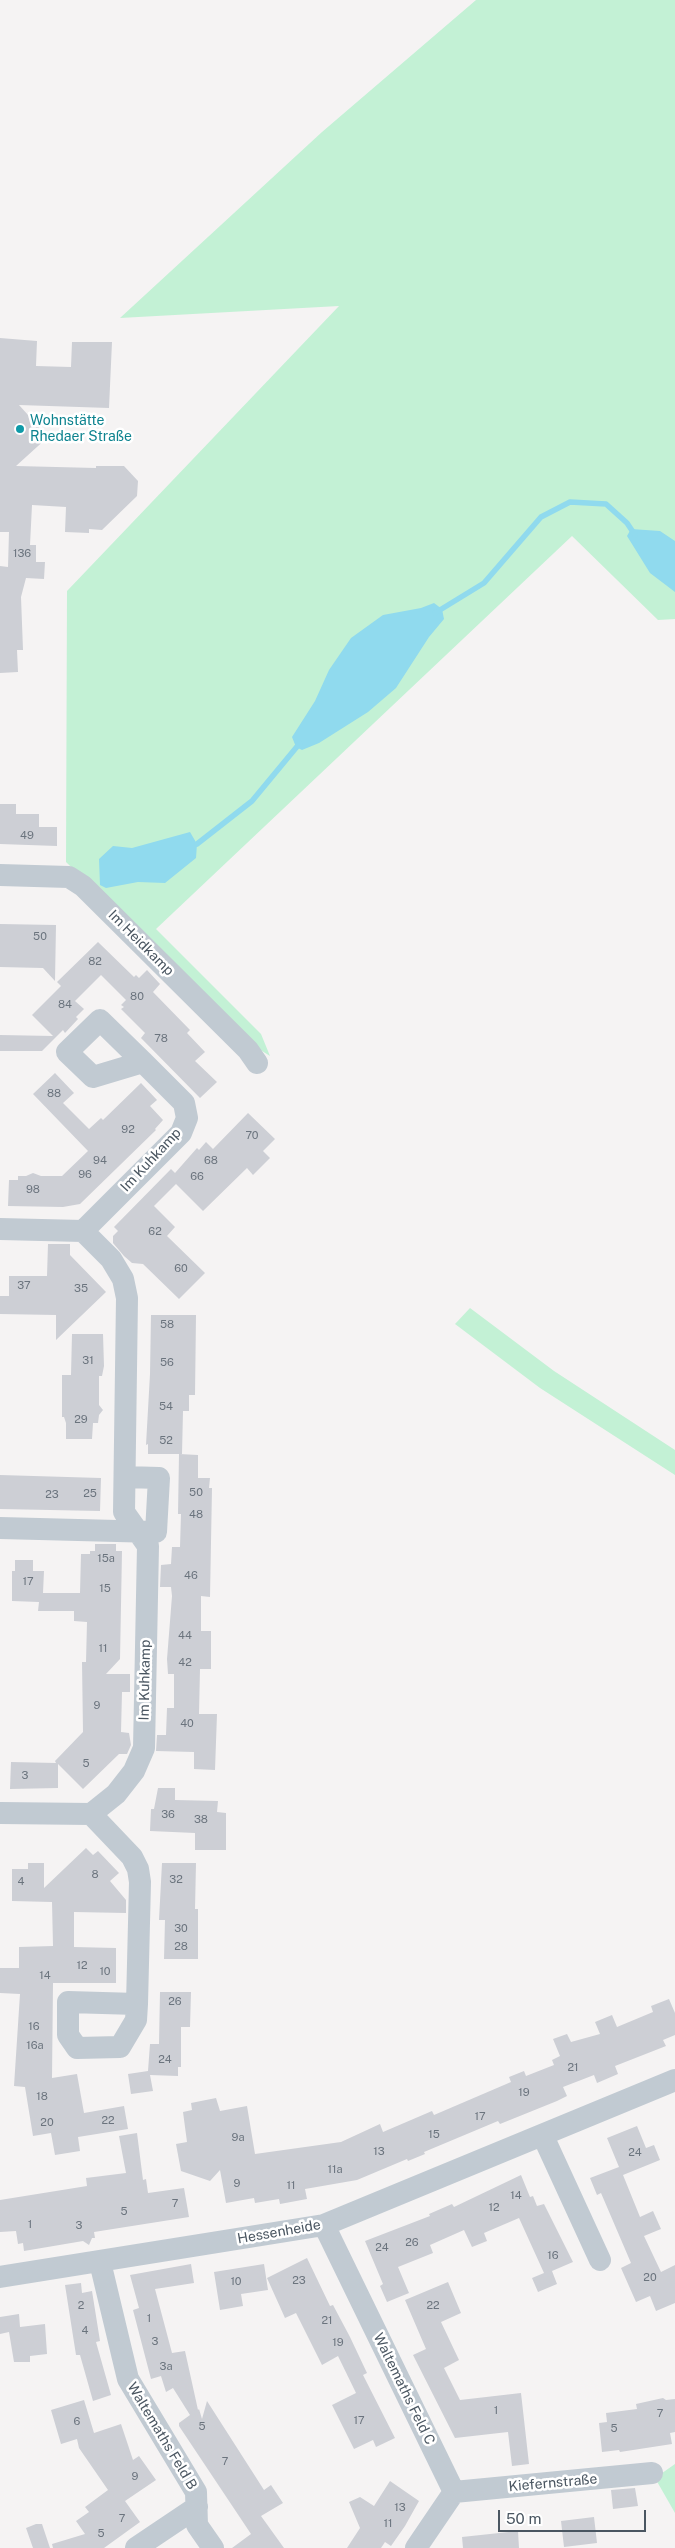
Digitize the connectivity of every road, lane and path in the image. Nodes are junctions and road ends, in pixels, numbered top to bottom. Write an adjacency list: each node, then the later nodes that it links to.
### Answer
1 (0, 875): 3 (street, Im Heidkamp)
2 (143, 1062): 5 (street, Im Kuhkamp)
3 (257, 1063)
4 (0, 1229): 5 (street)
5 (83, 1231): 6 (street, Im Kuhkamp)
6 (125, 1478): 8 (street, Im Kuhkamp); 8 (street)
7 (0, 1528): 8 (street)
8 (136, 1530): 10 (street, Im Kuhkamp)
9 (0, 1813): 10 (street)
10 (91, 1814): 11 (street)
11 (137, 2004)
12 (675, 2080): 13 (street, Hessenheide)
13 (543, 2136): 14 (street, Hessenheide); 15 (street)
14 (324, 2225): 16 (street, Hessenheide); 19 (street, Waltemaths Feld C)
15 (600, 2260)
16 (100, 2262): 17 (street, Hessenheide); 20 (street, Waltemaths Feld B)
17 (0, 2278)
18 (652, 2474): 19 (street, Kiefernstraße)
19 (454, 2492): 23 (street)
20 (197, 2507): 21 (street); 22 (street, Waltemaths Feld B)
21 (136, 2548)
22 (213, 2548)
23 (416, 2548)

